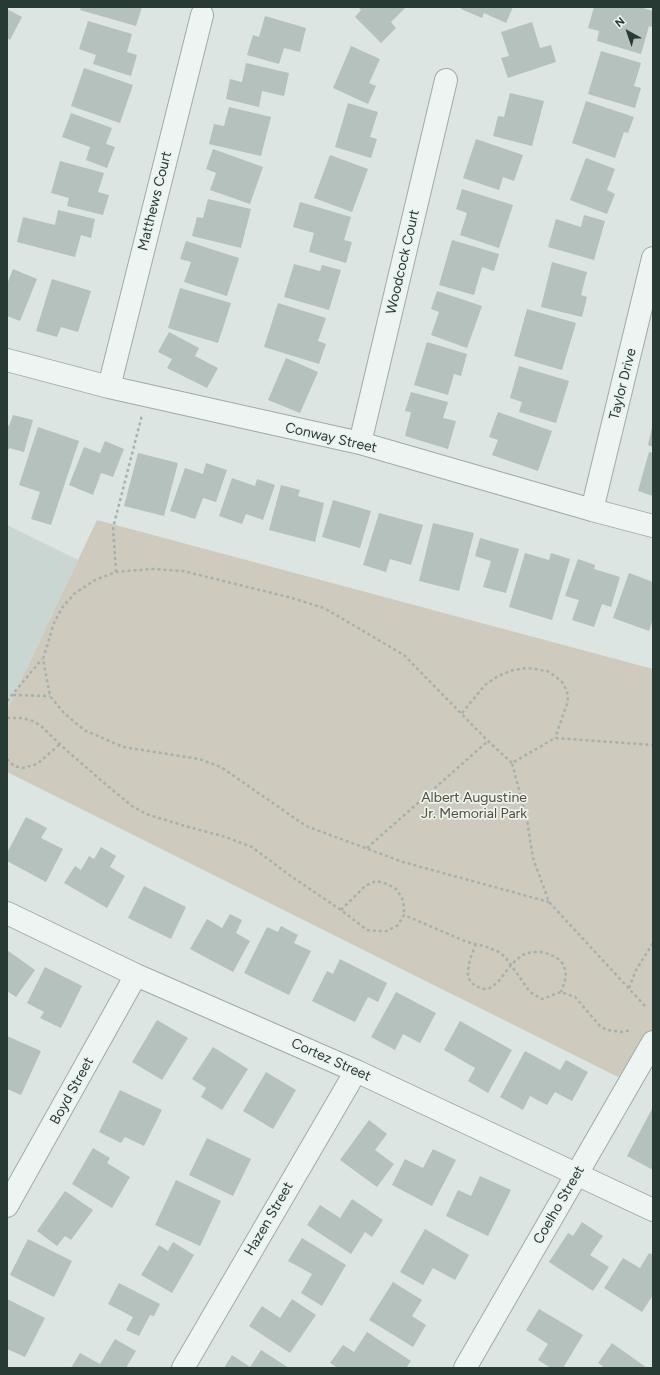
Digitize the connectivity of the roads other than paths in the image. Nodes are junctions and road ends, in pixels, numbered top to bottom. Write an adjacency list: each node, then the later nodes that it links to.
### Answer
1 (202, 15): 5 (street, Matthews Court)
2 (446, 80): 6 (street, Woodcock Court)
3 (653, 258): 7 (street, Taylor Drive)
4 (7, 360): 5 (street, Conway Street)
5 (109, 387): 6 (street, Conway Street)
6 (360, 443): 7 (street, Conway Street)
7 (592, 510): 8 (street, Conway Street)
8 (653, 526)
9 (7, 913): 10 (street, Cortez Street)
10 (136, 975): 12 (street, Cortez Street); 14 (street, Boyd Street)
11 (653, 1042): 13 (street, Coelho Street)
12 (356, 1071): 13 (street, Cortez Street); 16 (street, Hazen Street)
13 (578, 1174): 15 (street, Cortez Street); 17 (street, Coelho Street)
14 (7, 1206)
15 (653, 1210)
16 (183, 1368)
17 (465, 1368)

